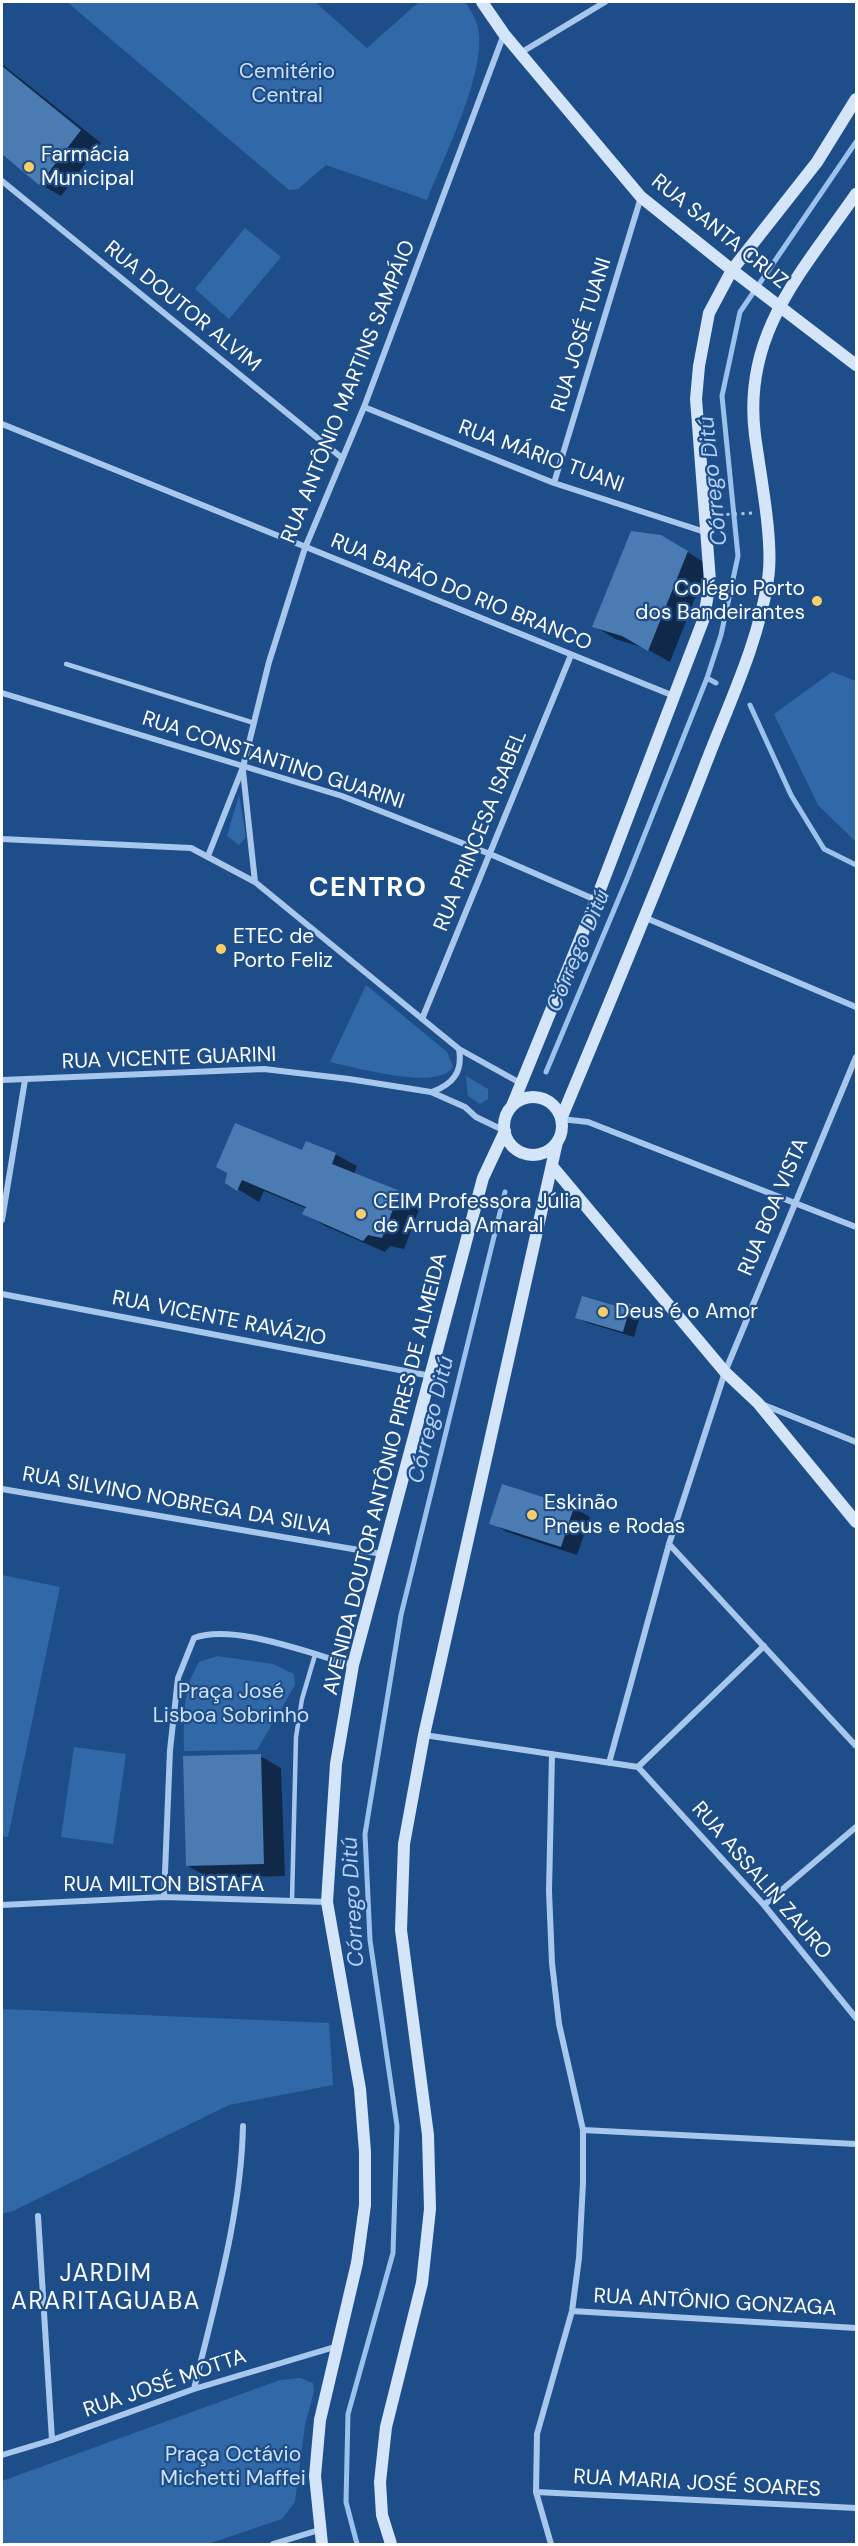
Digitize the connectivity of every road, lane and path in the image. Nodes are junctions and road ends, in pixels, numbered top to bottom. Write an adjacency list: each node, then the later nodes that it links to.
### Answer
1 (482, 2): 3 (main road, RUA SANTA CRUZ)
2 (605, 2): 4 (street)
3 (504, 34): 4 (main road, RUA SANTA CRUZ); 12 (street, RUA ANTÔNIO MARTINS SAMPÁIO)
4 (522, 52): 8 (main road, RUA SANTA CRUZ)
5 (856, 99): 9 (main road)
6 (2, 181): 14 (street, RUA DOUTOR ALVIM)
7 (856, 194): 10 (main road)
8 (641, 197): 9 (main road, RUA SANTA CRUZ); 15 (street, RUA JOSÉ TUANI)
9 (736, 273): 10 (main road, RUA SANTA CRUZ); 18 (main road)
10 (780, 308): 11 (main road, RUA SANTA CRUZ); 31 (main road)
11 (856, 365)
12 (364, 407): 14 (street, RUA ANTÔNIO MARTINS SAMPÁIO); 15 (street, RUA MÁRIO TUANI)
13 (2, 424): 19 (street, RUA BARÃO DO RIO BRANCO)
14 (342, 458): 19 (street, RUA ANTÔNIO MARTINS SAMPÁIO)
15 (554, 483): 18 (street, RUA MÁRIO TUANI)
16 (743, 514): 17 (path)
17 (718, 515)
18 (708, 533): 23 (main road)
19 (304, 548): 20 (street, RUA BARÃO DO RIO BRANCO); 24 (street, RUA ANTÔNIO MARTINS SAMPÁIO)
20 (571, 655): 23 (street, RUA BARÃO DO RIO BRANCO); 27 (street, RUA PRINCESA ISABEL)
21 (66, 664): 24 (lane)
22 (2, 693): 25 (street, RUA CONSTANTINO GUARINI)
23 (675, 696): 30 (main road)
24 (254, 723): 25 (street, RUA ANTÔNIO MARTINS SAMPÁIO)
25 (243, 767): 27 (street, RUA CONSTANTINO GUARINI); 28 (street); 29 (street)
26 (2, 839): 28 (street)
27 (490, 854): 30 (street, RUA CONSTANTINO GUARINI); 33 (street, RUA PRINCESA ISABEL)
28 (208, 856): 29 (street)
29 (255, 882): 33 (street)
30 (596, 900): 38 (main road)
31 (646, 918): 32 (street); 41 (main road)
32 (856, 1007)
33 (422, 1019): 34 (street)
34 (459, 1049): 38 (street); 39 (street)
35 (856, 1057): 45 (street, RUA BOA VISTA)
36 (2, 1080): 37 (street, RUA VICENTE GUARINI)
37 (25, 1080): 39 (street, RUA VICENTE GUARINI); 46 (street)
38 (522, 1084): 40 (main road)
39 (431, 1092): 42 (street, RUA VICENTE GUARINI)
40 (512, 1106): 41 (main road); 42 (main road)
41 (561, 1119): 43 (main road); 45 (street)
42 (505, 1131): 43 (main road); 50 (main road, AVENIDA DOUTOR ANTÔNIO PIRES DE ALMEIDA)
43 (557, 1142): 44 (main road)
44 (552, 1166): 49 (main road); 60 (main road)
45 (794, 1201): 47 (street); 49 (street, RUA BOA VISTA)
46 (2, 1220)
47 (856, 1227)
48 (2, 1294): 50 (street, RUA VICENTE RAVÁZIO)
49 (725, 1372): 51 (main road); 55 (street, RUA BOA VISTA)
50 (431, 1376): 56 (main road, AVENIDA DOUTOR ANTÔNIO PIRES DE ALMEIDA)
51 (758, 1403): 52 (street); 54 (main road)
52 (856, 1442)
53 (2, 1489): 56 (street, RUA SILVINO NOBREGA DA SILVA)
54 (856, 1522)
55 (669, 1544): 57 (street); 63 (street, RUA BOA VISTA)
56 (383, 1554): 59 (main road, AVENIDA DOUTOR ANTÔNIO PIRES DE ALMEIDA)
57 (764, 1646): 61 (street); 64 (street)
58 (315, 1655): 59 (street); 66 (street); 67 (lane)
59 (353, 1665): 68 (main road, AVENIDA DOUTOR ANTÔNIO PIRES DE ALMEIDA)
60 (424, 1735): 62 (street); 87 (main road)
61 (856, 1746)
62 (552, 1754): 63 (street); 73 (street)
63 (609, 1763): 64 (street)
64 (638, 1767): 70 (street, RUA ASSALIN ZAURO)
65 (856, 1827): 70 (street)
66 (164, 1897): 67 (street, RUA MILTON BISTAFA); 69 (street, RUA MILTON BISTAFA)
67 (292, 1901): 68 (street, RUA MILTON BISTAFA)
68 (327, 1902): 78 (main road, AVENIDA DOUTOR ANTÔNIO PIRES DE ALMEIDA)
69 (2, 1905)
70 (764, 1905): 71 (street, RUA ASSALIN ZAURO)
71 (856, 2018)
72 (243, 2126): 79 (street)
73 (583, 2130): 74 (street); 76 (street)
74 (856, 2144)
75 (38, 2216): 80 (street)
76 (572, 2311): 77 (street, RUA ANTÔNIO GONZAGA); 82 (street)
77 (856, 2328)
78 (339, 2346): 79 (street, RUA JOSÉ MOTTA); 84 (main road, AVENIDA DOUTOR ANTÔNIO PIRES DE ALMEIDA)
79 (194, 2389): 80 (street, RUA JOSÉ MOTTA)
80 (52, 2440): 81 (street, RUA JOSÉ MOTTA)
81 (2, 2455)
82 (536, 2492): 83 (street, RUA MARIA JOSÉ SOARES); 88 (street)
83 (856, 2508)
84 (320, 2530): 85 (street); 86 (main road, AVENIDA DOUTOR ANTÔNIO PIRES DE ALMEIDA)
85 (273, 2544)
86 (322, 2544)
87 (391, 2544)
88 (551, 2544)

